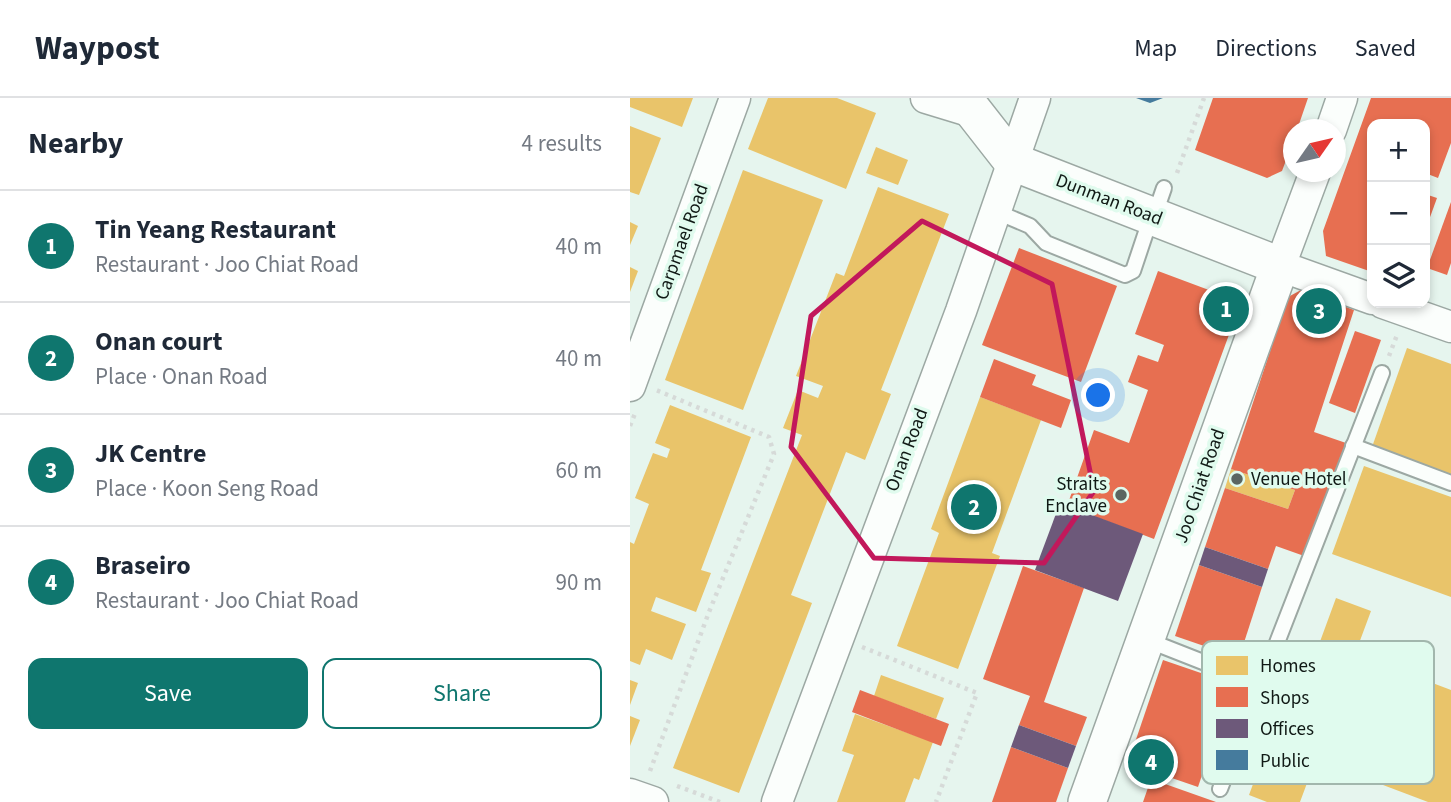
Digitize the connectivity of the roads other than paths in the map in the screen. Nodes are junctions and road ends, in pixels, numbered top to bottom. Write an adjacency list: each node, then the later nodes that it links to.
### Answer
1 (735, 98): 16 (street, Carpmael Road)
2 (926, 98): 5 (street)
3 (1035, 98): 7 (street, Onan Road)
4 (1342, 98): 6 (street)
5 (968, 105): 7 (street, Dunman Road)
6 (1335, 119)
7 (1013, 162): 9 (street, Dunman Road); 10 (street, Onan Road)
8 (1311, 182): 11 (street, Joo Chiat Road)
9 (1157, 207): 10 (lane); 11 (street, Dunman Road)
10 (998, 212): 24 (street, Onan Road)
11 (1280, 266): 12 (street); 19 (street, Joo Chiat Road)
12 (1367, 297)
13 (1398, 308): 14 (street)
14 (1451, 327)
15 (1382, 373): 17 (lane)
16 (631, 383)
17 (1353, 446): 18 (lane); 20 (lane)
18 (1451, 483)
19 (1147, 640): 21 (lane); 25 (street, Joo Chiat Road)
20 (1276, 641)
21 (1202, 662)
22 (1222, 784): 23 (lane)
23 (1220, 789)
24 (777, 802)
25 (1087, 802)

